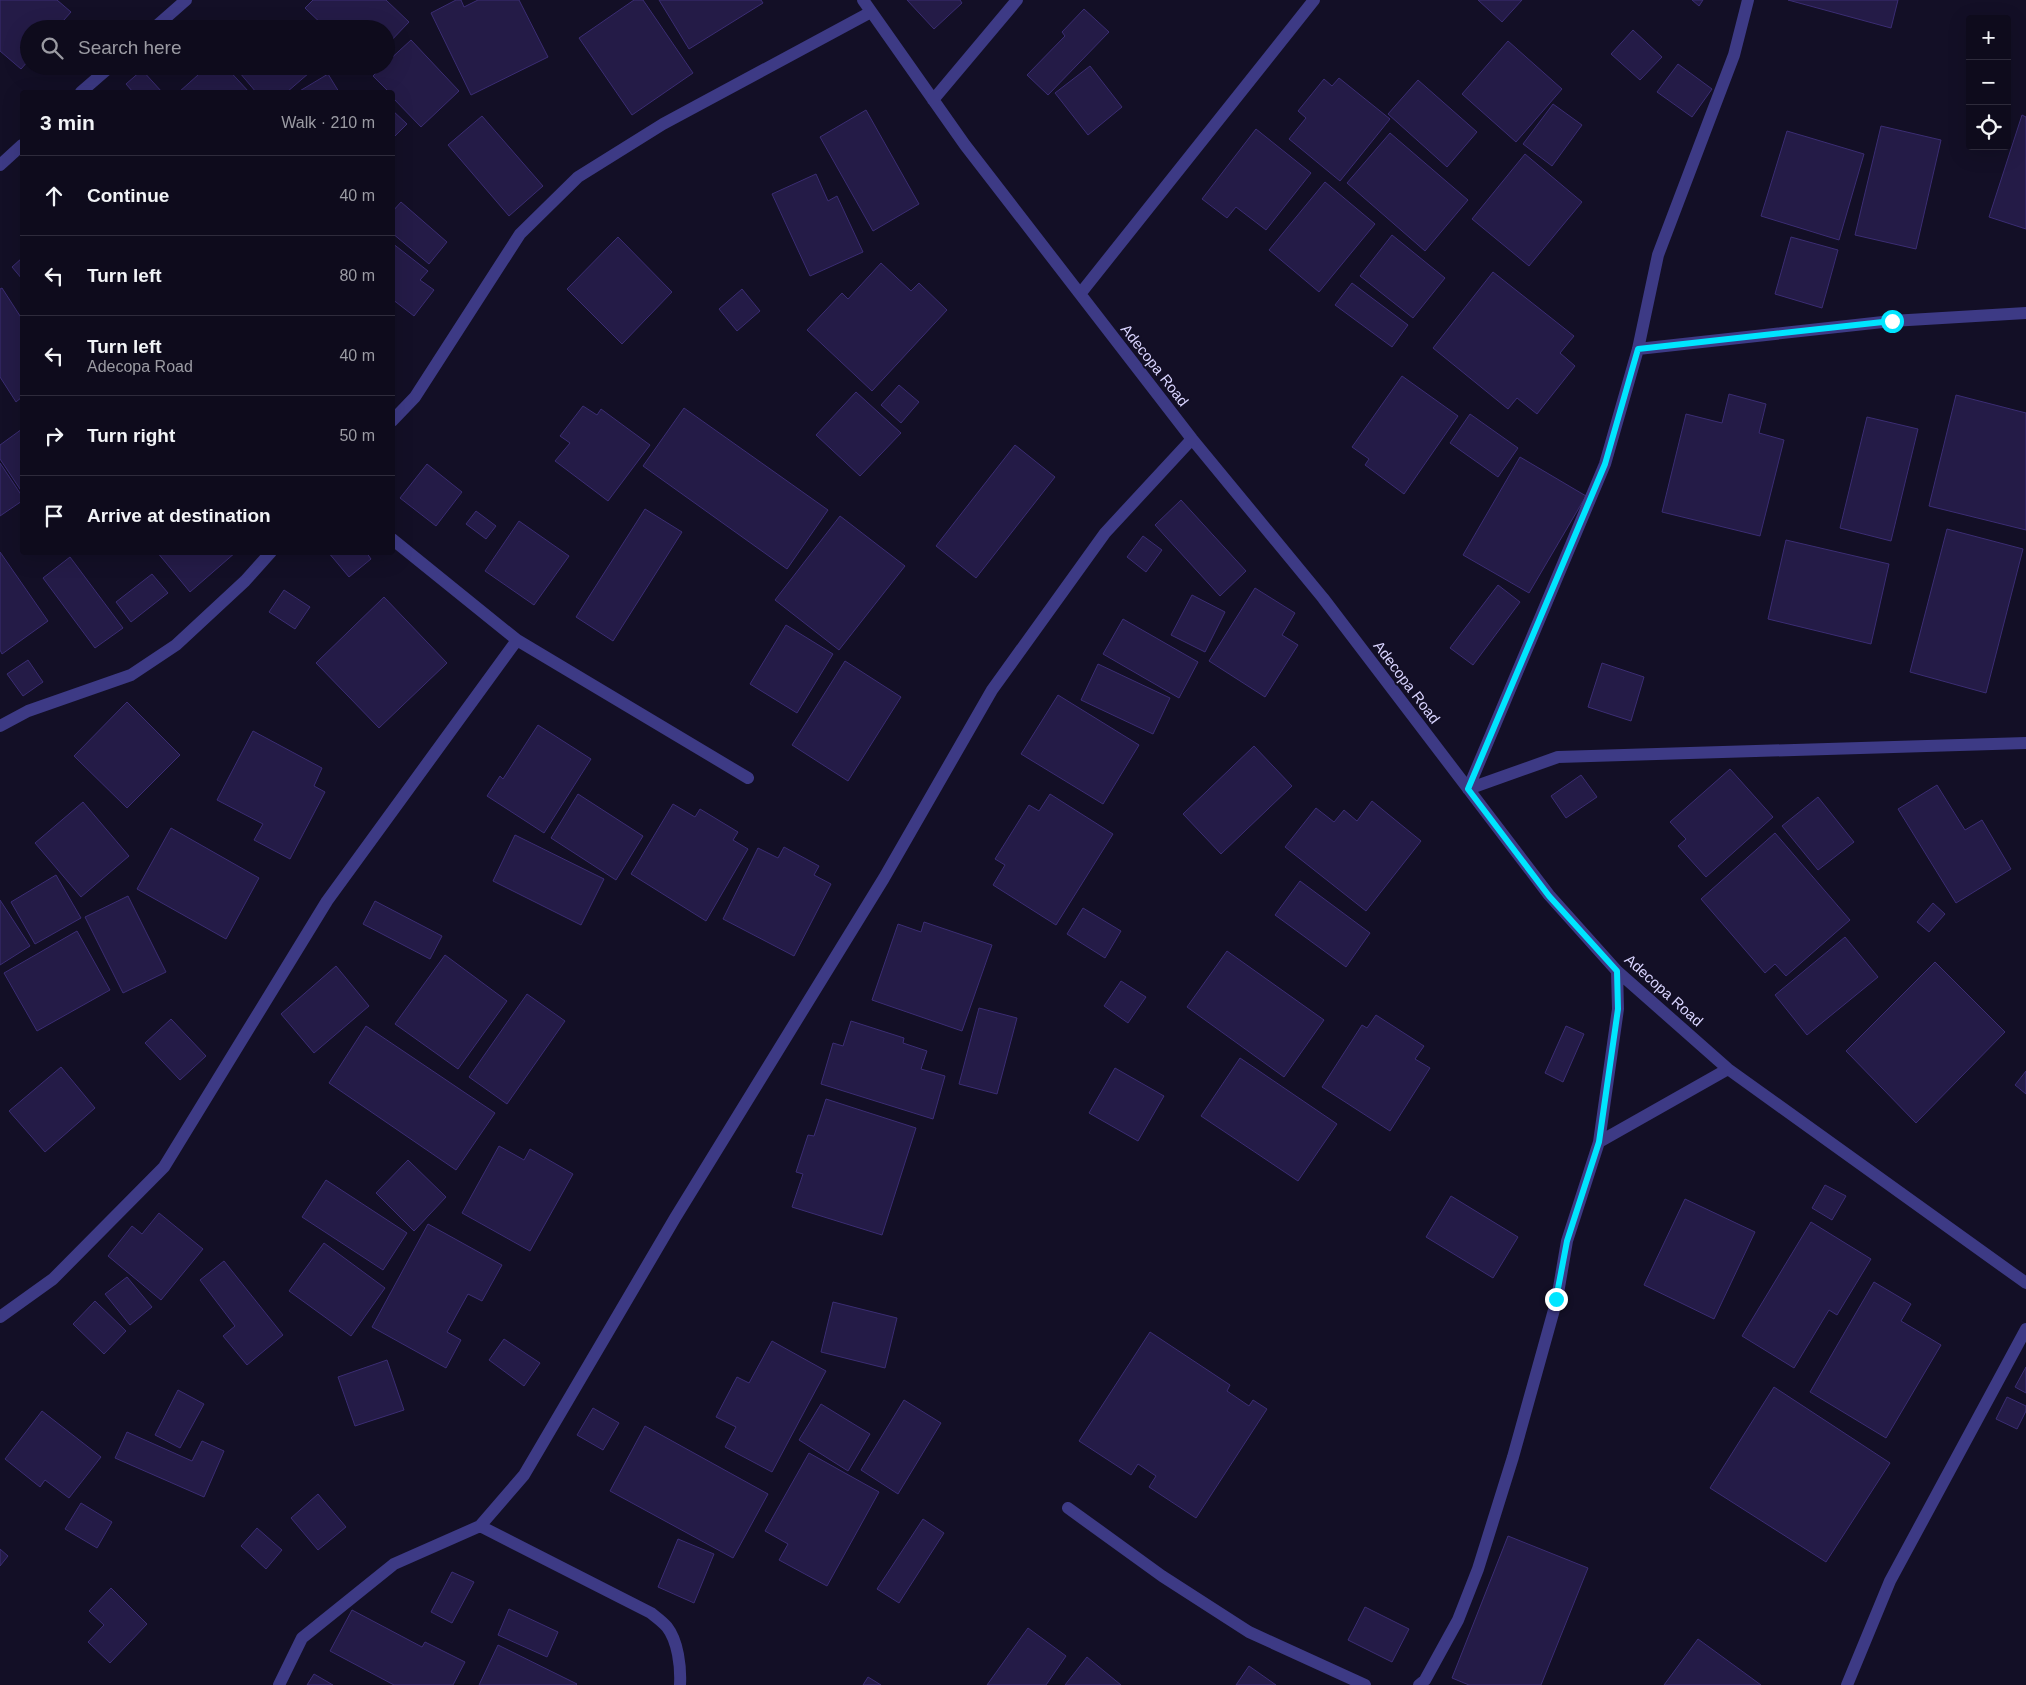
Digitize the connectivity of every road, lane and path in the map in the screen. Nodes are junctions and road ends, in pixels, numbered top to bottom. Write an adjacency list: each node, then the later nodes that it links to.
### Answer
1 (186, 0): 7 (street)
2 (862, 0): 6 (street, Adecopa Road)
3 (1017, 0): 10 (street)
4 (1314, 0): 13 (street)
5 (1748, 0): 15 (street)
6 (871, 12): 10 (street, Adecopa Road); 16 (street)
7 (163, 20)
8 (101, 75): 9 (street)
9 (83, 90)
10 (933, 100): 13 (street, Adecopa Road)
11 (20, 147): 12 (street)
12 (0, 165)
13 (1080, 294): 17 (street, Adecopa Road)
14 (2026, 313): 15 (street)
15 (1638, 349): 24 (street)
16 (395, 419)
17 (1192, 439): 24 (street, Adecopa Road); 32 (street)
18 (395, 541): 20 (street)
19 (268, 555): 21 (street)
20 (516, 640): 23 (street); 29 (street)
21 (0, 726)
22 (2026, 743): 24 (street)
23 (748, 778)
24 (1468, 789): 25 (street, Adecopa Road)
25 (1617, 971): 26 (street, Adecopa Road); 27 (street)
26 (1728, 1069): 27 (street); 28 (street, Adecopa Road)
27 (1599, 1142): 33 (street)
28 (2026, 1283)
29 (0, 1317)
30 (2026, 1329): 37 (street)
31 (1068, 1508): 36 (street)
32 (480, 1526): 34 (street); 35 (street)
33 (1426, 1683)
34 (279, 1685)
35 (680, 1685)
36 (1365, 1685)
37 (1847, 1685)

